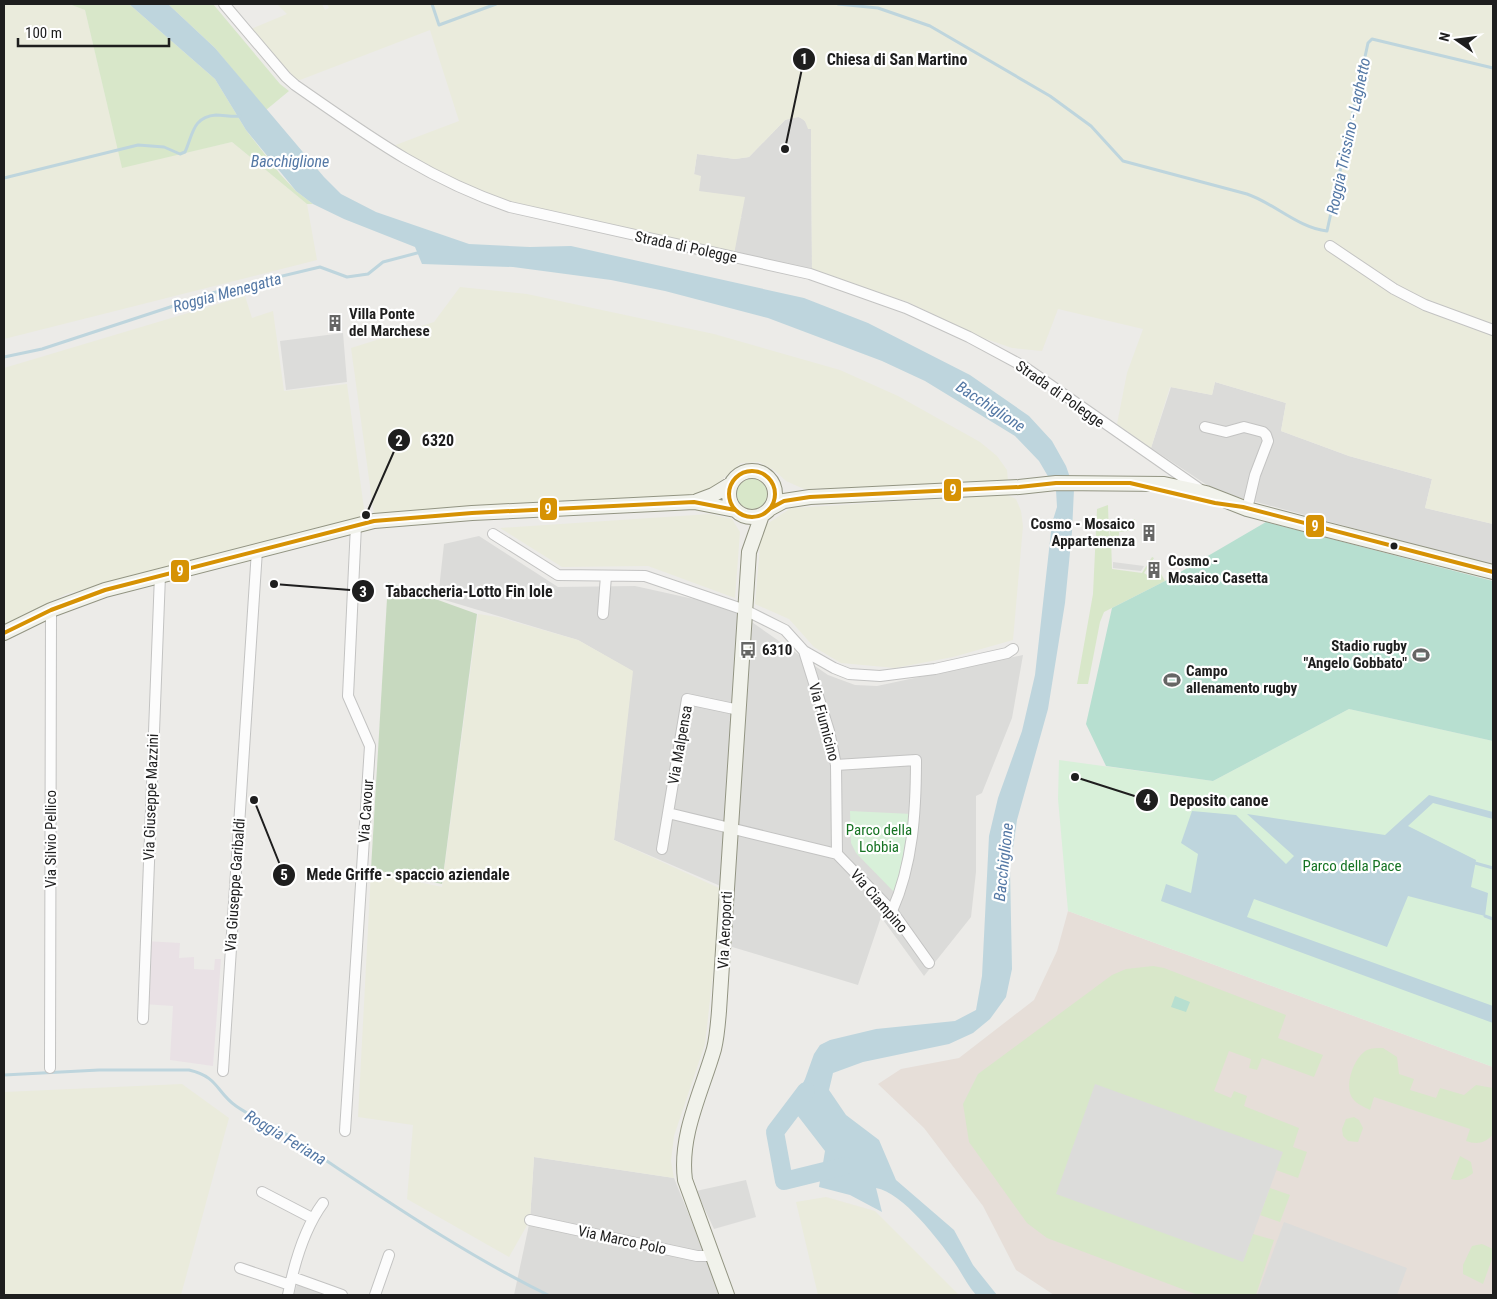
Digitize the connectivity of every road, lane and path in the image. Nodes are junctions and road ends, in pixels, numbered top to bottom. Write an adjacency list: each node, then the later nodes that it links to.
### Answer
1 (224, 4): 5 (street, Strada di Polegge)
2 (1330, 246): 3 (street)
3 (1493, 330)
4 (1205, 428): 12 (street)
5 (1169, 468): 8 (street); 9 (street, Strada di Polegge)
6 (731, 484): 7 (main road); 11 (main road); 14 (main road)
7 (773, 484): 10 (main road); 13 (main road)
8 (1167, 486): 9 (main road); 10 (main road); 12 (main road)
9 (1206, 493): 12 (main road)
10 (810, 497): 13 (main road)
11 (694, 502): 14 (main road); 15 (main road)
12 (1245, 508): 19 (main road)
13 (767, 511): 14 (main road); 18 (main road, Via Aeroporti)
14 (738, 512): 18 (main road, Via Aeroporti)
15 (356, 525): 17 (main road); 39 (street, Via Cavour)
16 (493, 534): 21 (street)
17 (257, 550): 20 (main road); 38 (street, Via Giuseppe Garibaldi)
18 (749, 552): 23 (main road, Via Aeroporti)
19 (1493, 572)
20 (160, 575): 22 (main road); 36 (street, Via Giuseppe Mazzini)
21 (606, 576): 23 (street); 24 (street)
22 (51, 610): 25 (main road); 37 (street, Via Silvio Pellico)
23 (745, 610): 27 (street); 28 (main road, Via Aeroporti)
24 (603, 614)
25 (4, 633)
26 (1013, 649): 27 (street)
27 (804, 651): 29 (street, Via Fiumicino)
28 (739, 710): 30 (street, Via Malpensa); 31 (main road, Via Aeroporti)
29 (836, 765): 33 (street, Via Fiumicino); 34 (street)
30 (668, 813): 31 (street); 32 (street, Via Malpensa)
31 (732, 830): 33 (street); 45 (main road, Via Aeroporti)
32 (662, 849)
33 (837, 854): 34 (street, Via Ciampino)
34 (892, 911): 35 (street, Via Ciampino)
35 (929, 963)
36 (143, 1019)
37 (50, 1068)
38 (222, 1071)
39 (346, 1131)
40 (262, 1192): 42 (street)
41 (323, 1203): 42 (street)
42 (312, 1218): 47 (street)
43 (530, 1220): 45 (street, Via Marco Polo)
44 (389, 1255): 50 (street)
45 (714, 1256): 51 (main road, Via Aeroporti)
46 (240, 1268): 47 (street)
47 (291, 1281): 48 (street); 49 (street)
48 (288, 1295)
49 (342, 1295)
50 (375, 1295)
51 (727, 1295)

